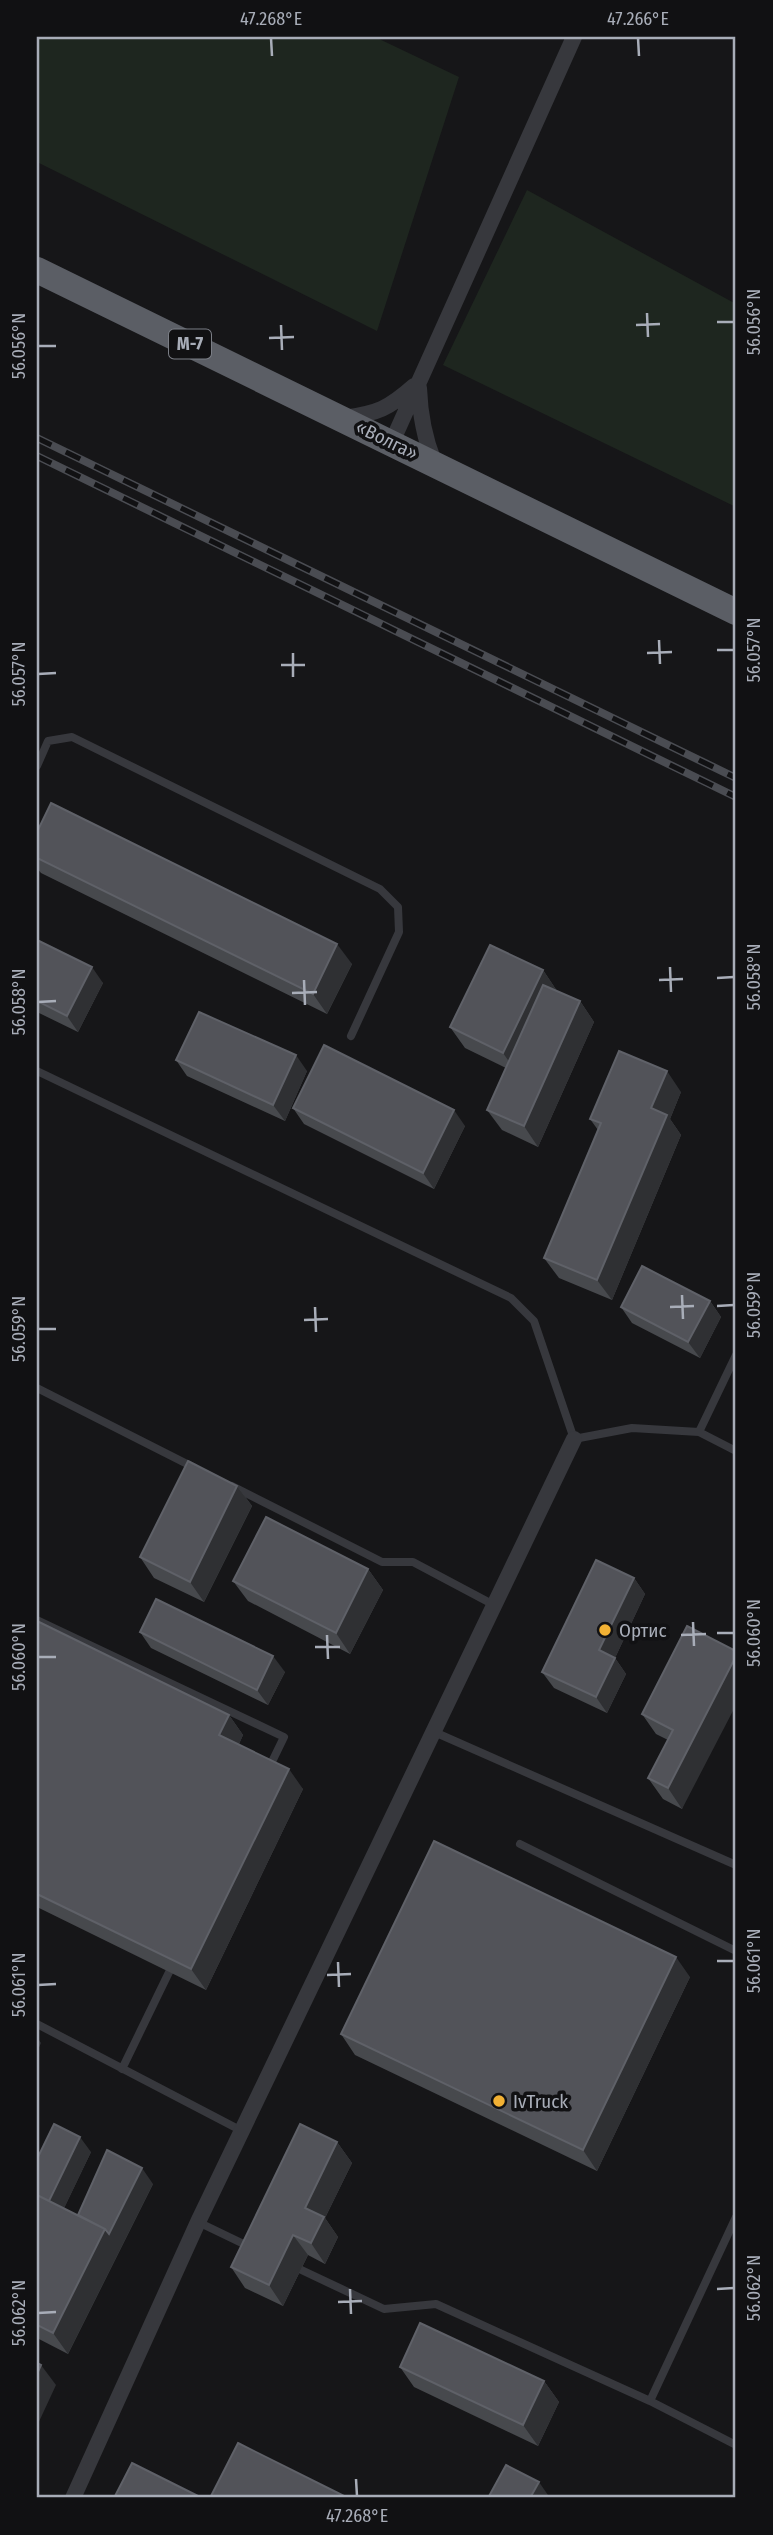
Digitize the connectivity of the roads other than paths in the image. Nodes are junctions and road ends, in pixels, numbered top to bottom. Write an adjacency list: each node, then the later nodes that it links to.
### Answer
1 (573, 37): 3 (street)
2 (37, 270): 4 (highway, «Волга» / М-7)
3 (418, 382): 4 (street); 5 (street); 6 (street)
4 (344, 418): 5 (highway, «Волга» / М-7)
5 (392, 442): 6 (highway, «Волга» / М-7)
6 (434, 463): 7 (highway, «Волга» / М-7)
7 (736, 612)
8 (37, 766): 9 (lane)
9 (351, 1036)
10 (37, 1072): 14 (lane)
11 (736, 1355): 13 (lane)
12 (37, 1388): 16 (lane)
13 (699, 1432): 14 (lane); 15 (lane)
14 (574, 1439): 18 (street)
15 (736, 1451)
16 (209, 1475)
17 (222, 1481): 18 (lane)
18 (494, 1605): 20 (street)
19 (37, 1620): 21 (lane)
20 (432, 1731): 23 (lane); 28 (street)
21 (266, 1774)
22 (520, 1844): 24 (lane)
23 (736, 1865)
24 (736, 1951)
25 (176, 1958): 27 (lane)
26 (37, 2024): 27 (lane)
27 (122, 2069): 28 (lane)
28 (242, 2131): 30 (street)
29 (736, 2217): 33 (lane)
30 (198, 2222): 31 (lane); 35 (street)
31 (262, 2252)
32 (282, 2261): 33 (lane)
33 (650, 2401): 34 (lane)
34 (736, 2445)
35 (73, 2498)

